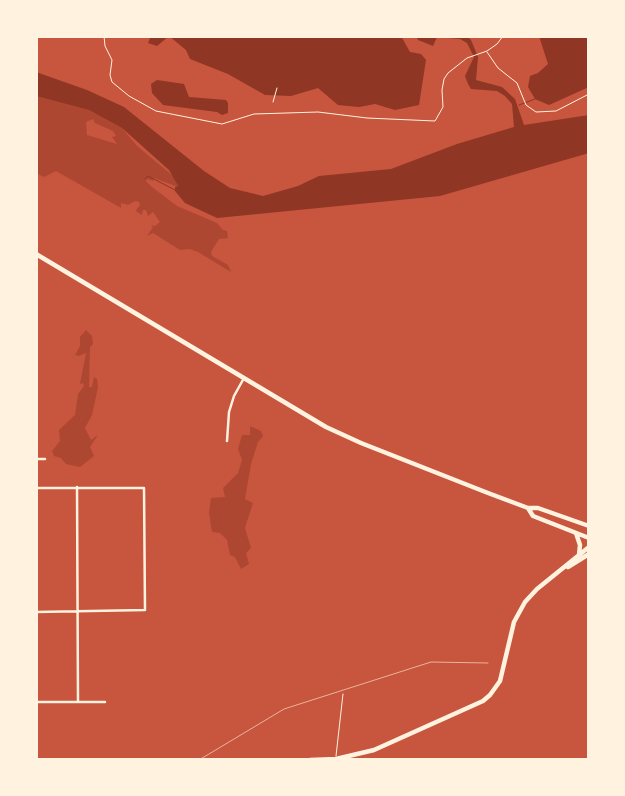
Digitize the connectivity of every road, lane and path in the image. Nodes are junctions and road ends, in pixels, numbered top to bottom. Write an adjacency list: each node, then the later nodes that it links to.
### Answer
1 (104, 36): 3 (path)
2 (502, 36): 3 (path)
3 (487, 51): 5 (path)
4 (276, 88): 6 (path)
5 (589, 94)
6 (274, 102)
7 (36, 254): 8 (main road)
8 (244, 378): 9 (street); 14 (main road)
9 (227, 441)
10 (45, 458): 11 (street)
11 (36, 459)
12 (77, 487): 13 (street); 22 (street); 22 (street)
13 (36, 488)
14 (528, 508): 15 (main road); 16 (main road)
15 (589, 526)
16 (576, 533): 17 (main road); 20 (main road)
17 (589, 538)
18 (589, 547): 20 (main road)
19 (589, 554): 21 (main road)
20 (579, 555): 21 (main road)
21 (556, 573): 29 (main road)
22 (77, 611): 23 (street); 26 (street)
23 (36, 612)
24 (343, 694): 29 (lane)
25 (36, 702): 26 (street)
26 (78, 702): 27 (street)
27 (105, 702)
28 (310, 760): 29 (main road)
29 (336, 760)

